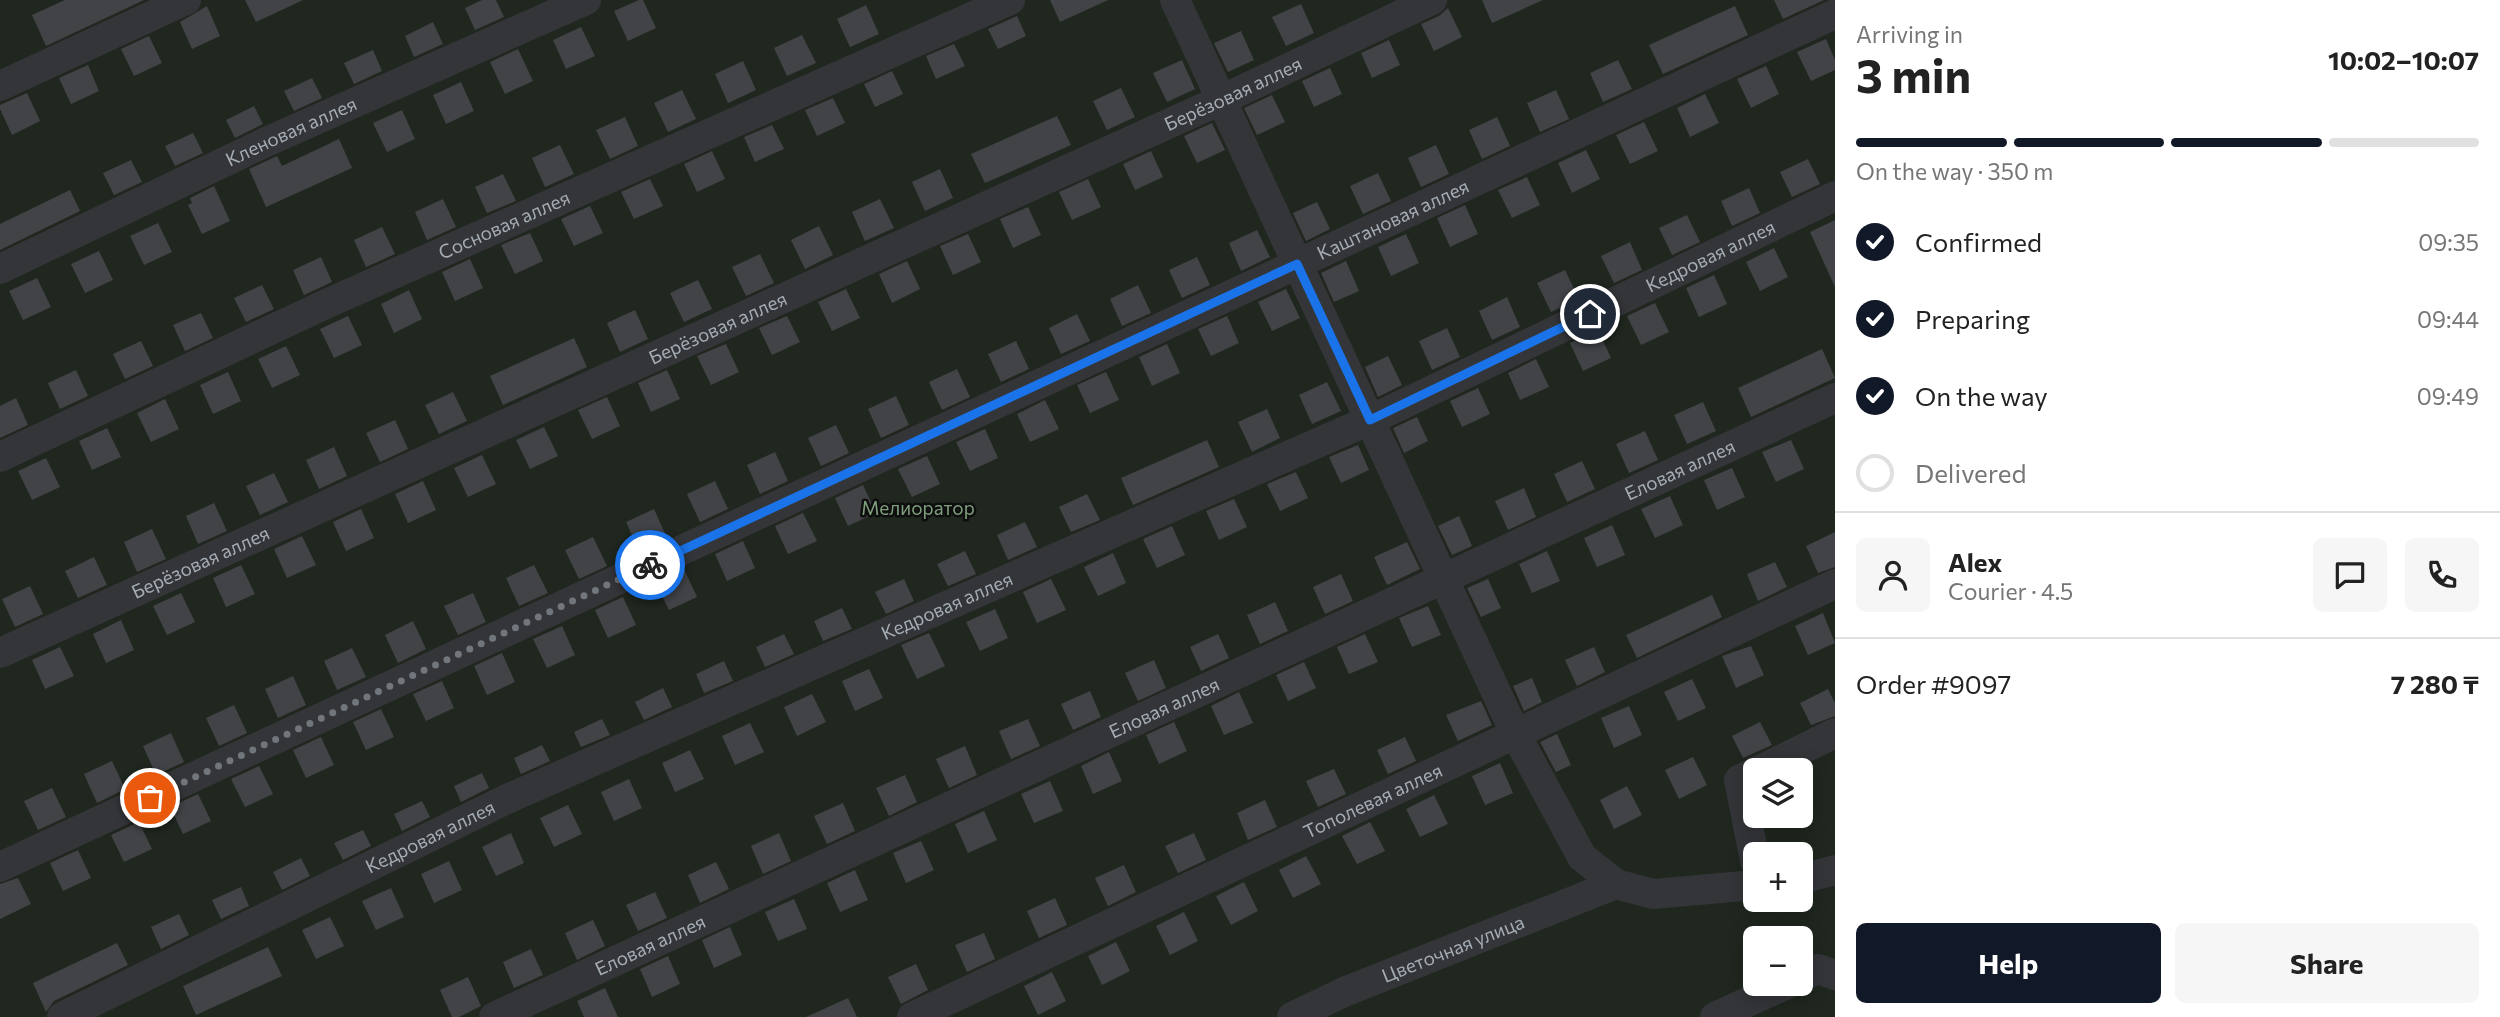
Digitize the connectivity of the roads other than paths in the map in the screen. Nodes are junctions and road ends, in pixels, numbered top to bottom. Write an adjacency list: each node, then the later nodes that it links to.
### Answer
1 (186, 0): 7 (street)
2 (586, 0): 11 (street, Кленовая аллея)
3 (1010, 0): 14 (street, Сосновая аллея)
4 (1175, 0): 8 (street)
5 (1432, 0): 8 (street, Берёзовая аллея)
6 (1835, 14): 10 (street, Каштановая аллея)
7 (0, 86)
8 (1221, 100): 10 (street); 17 (street, Берёзовая аллея)
9 (1835, 196): 13 (street, Кедровая аллея)
10 (1297, 264): 13 (street); 23 (street, Каштановая аллея)
11 (0, 269)
12 (1835, 398): 15 (street, Еловая аллея)
13 (1370, 420): 15 (street); 31 (street, Кедровая аллея)
14 (0, 457)
15 (1443, 579): 18 (street); 32 (street, Еловая аллея)
16 (1835, 584): 18 (street, Тополевая аллея)
17 (0, 653)
18 (1515, 733): 26 (street); 33 (street, Тополевая аллея)
19 (1835, 733): 20 (street)
20 (1784, 758)
21 (1743, 778): 22 (street)
22 (1743, 800)
23 (0, 867)
24 (1835, 870): 25 (street)
25 (1813, 876)
26 (1616, 884): 27 (street); 34 (street, Цветочная улица)
27 (1743, 886)
28 (1813, 971): 29 (street)
29 (1835, 975)
30 (1761, 996): 35 (street)
31 (62, 1017)
32 (494, 1017)
33 (912, 1017)
34 (1292, 1017)
35 (1715, 1017)

